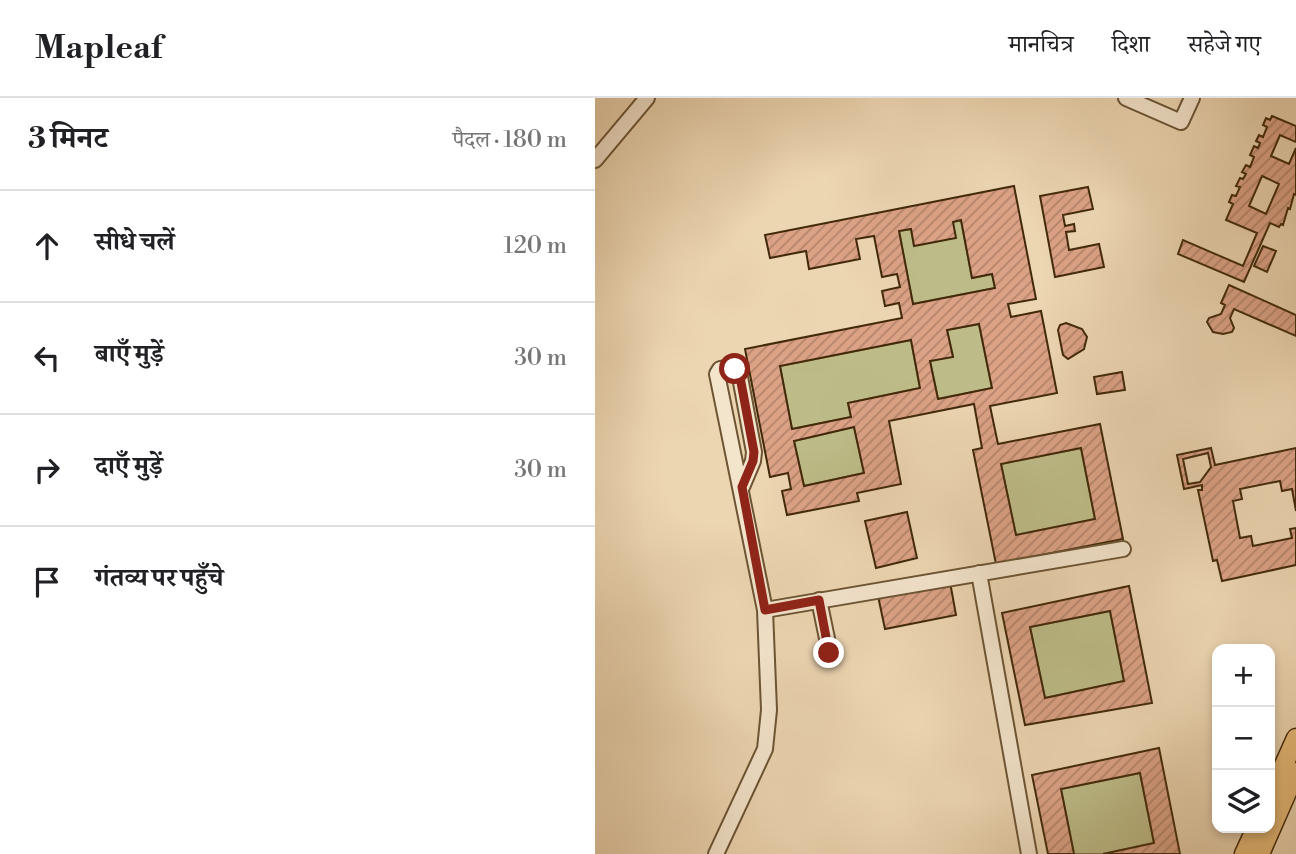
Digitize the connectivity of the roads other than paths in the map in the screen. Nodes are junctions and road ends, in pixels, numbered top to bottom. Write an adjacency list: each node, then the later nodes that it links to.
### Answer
1 (647, 98): 4 (street)
2 (1126, 98): 3 (street)
3 (1192, 98)
4 (595, 160)
5 (742, 487): 5 (street); 9 (street)
6 (1123, 548): 7 (street)
7 (979, 573): 8 (street); 16 (street)
8 (819, 600): 9 (street); 10 (street)
9 (765, 610): 15 (street)
10 (829, 653)
11 (1296, 738): 13 (main road)
12 (1296, 772): 18 (main road)
13 (1275, 785)
14 (1253, 833): 17 (main road)
15 (716, 854)
16 (1028, 854)
17 (1244, 854)
18 (1260, 854)

